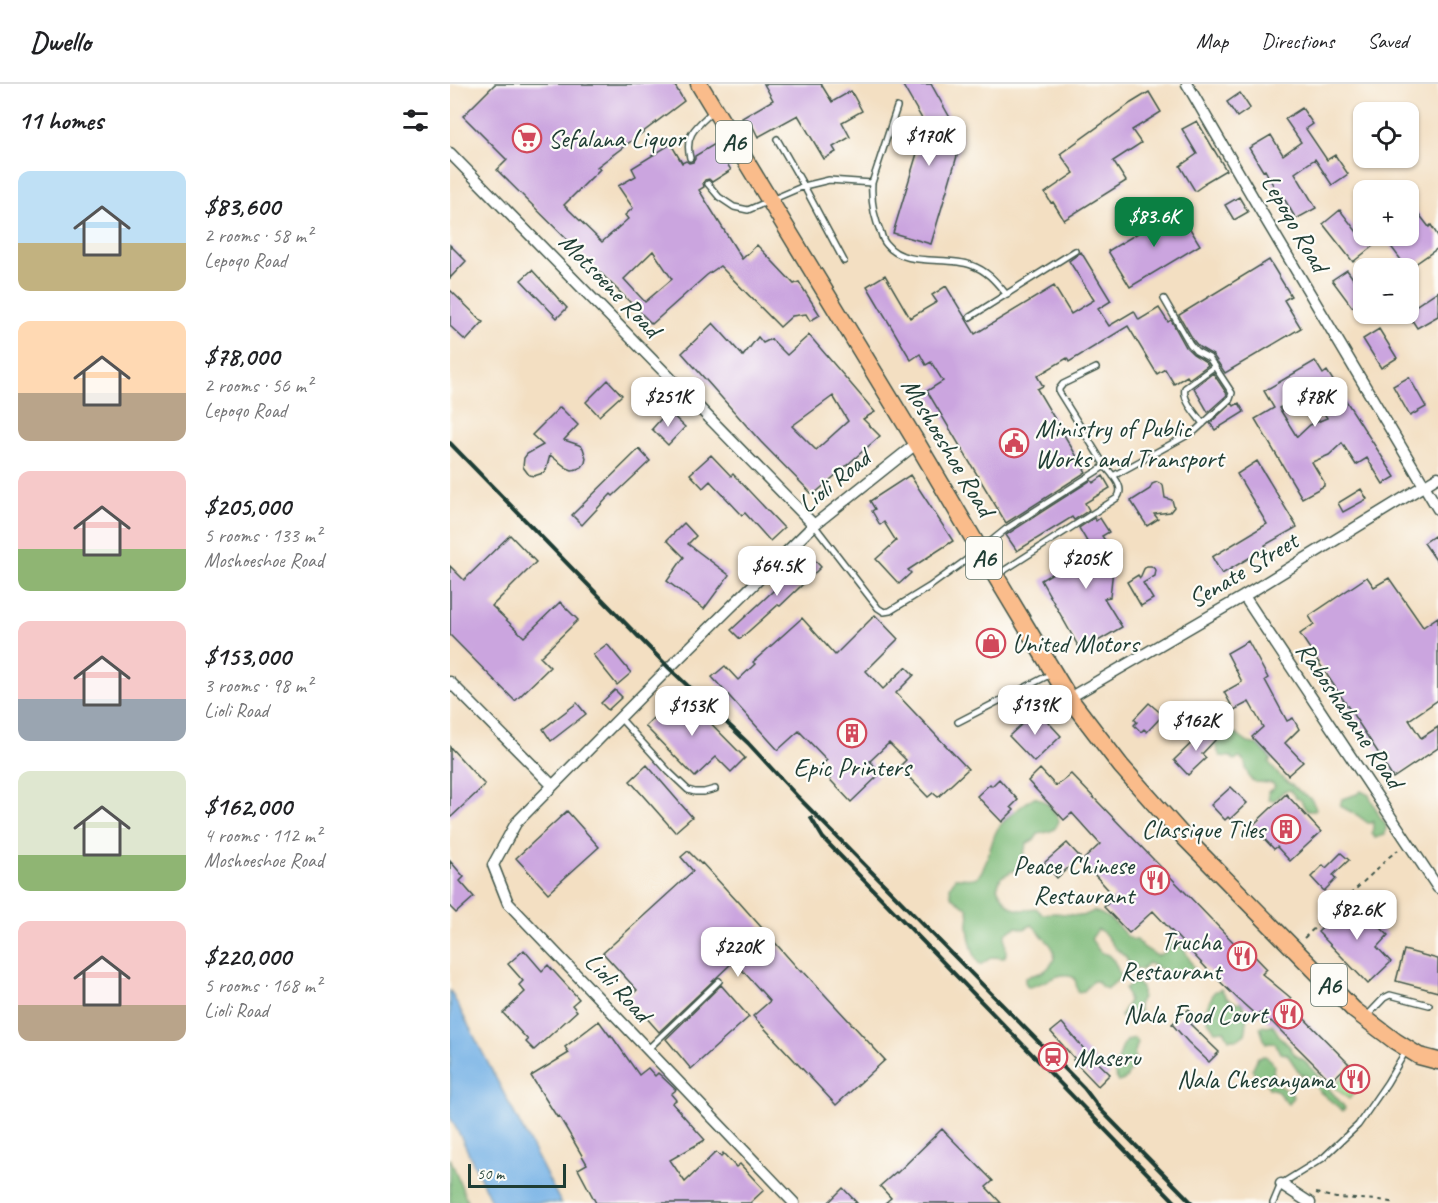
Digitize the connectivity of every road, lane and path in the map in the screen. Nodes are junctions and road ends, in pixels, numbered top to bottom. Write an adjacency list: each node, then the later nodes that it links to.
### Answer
1 (699, 84): 4 (main road, Moshoeshoe Road / A6)
2 (1187, 84): 24 (street, Lepoqo Road)
3 (897, 107): 8 (lane)
4 (715, 110): 7 (lane); 11 (main road, Moshoeshoe Road / A6)
5 (777, 139): 10 (lane)
6 (451, 156): 26 (street, Motsoene Road)
7 (690, 158)
8 (872, 183): 10 (lane); 14 (lane)
9 (708, 184): 11 (lane)
10 (804, 186): 11 (lane); 13 (lane)
11 (770, 200): 20 (main road, Moshoeshoe Road / A6)
12 (1075, 251): 14 (lane)
13 (844, 261)
14 (1007, 295): 16 (lane)
15 (1164, 299): 17 (lane)
16 (970, 317)
17 (1215, 366): 19 (lane); 19 (lane)
18 (1096, 368): 21 (lane)
19 (1203, 424): 22 (lane)
20 (917, 443): 26 (street, Lioli Road); 27 (main road, Moshoeshoe Road / A6)
21 (1105, 466): 22 (lane); 27 (lane)
22 (1113, 476): 28 (lane)
23 (1438, 477): 24 (street, Senate Street)
24 (1424, 486): 25 (street, Lepoqo Road); 29 (street, Senate Street)
25 (1438, 509)
26 (814, 525): 27 (lane); 33 (street, Lioli Road)
27 (980, 550): 28 (main road, Moshoeshoe Road / A6)
28 (996, 575): 30 (main road, Moshoeshoe Road / A6)
29 (1244, 597): 32 (street, Senate Street); 37 (street, Raboshabane Road)
30 (1054, 672): 32 (main road, Moshoeshoe Road / A6); 34 (lane)
31 (450, 681): 35 (street)
32 (1069, 698): 39 (main road, Moshoeshoe Road / A6)
33 (620, 718): 35 (street, Lioli Road); 36 (lane)
34 (958, 722)
35 (552, 785): 44 (street, Lioli Road)
36 (715, 789)
37 (1408, 843): 38 (street, Raboshabane Road); 39 (path)
38 (1438, 888)
39 (1293, 948): 42 (main road, Moshoeshoe Road / A6)
40 (719, 981): 44 (lane)
41 (1430, 1005): 42 (lane)
42 (1365, 1018): 43 (main road, Moshoeshoe Road / A6)
43 (1407, 1048): 45 (main road, Moshoeshoe Road / A6); 46 (lane)
44 (647, 1050): 48 (street, Lioli Road)
45 (1438, 1061)
46 (1281, 1184): 47 (street); 49 (lane)
47 (1312, 1198): 50 (path)
48 (794, 1203)
49 (1274, 1203)
50 (1395, 1203)

